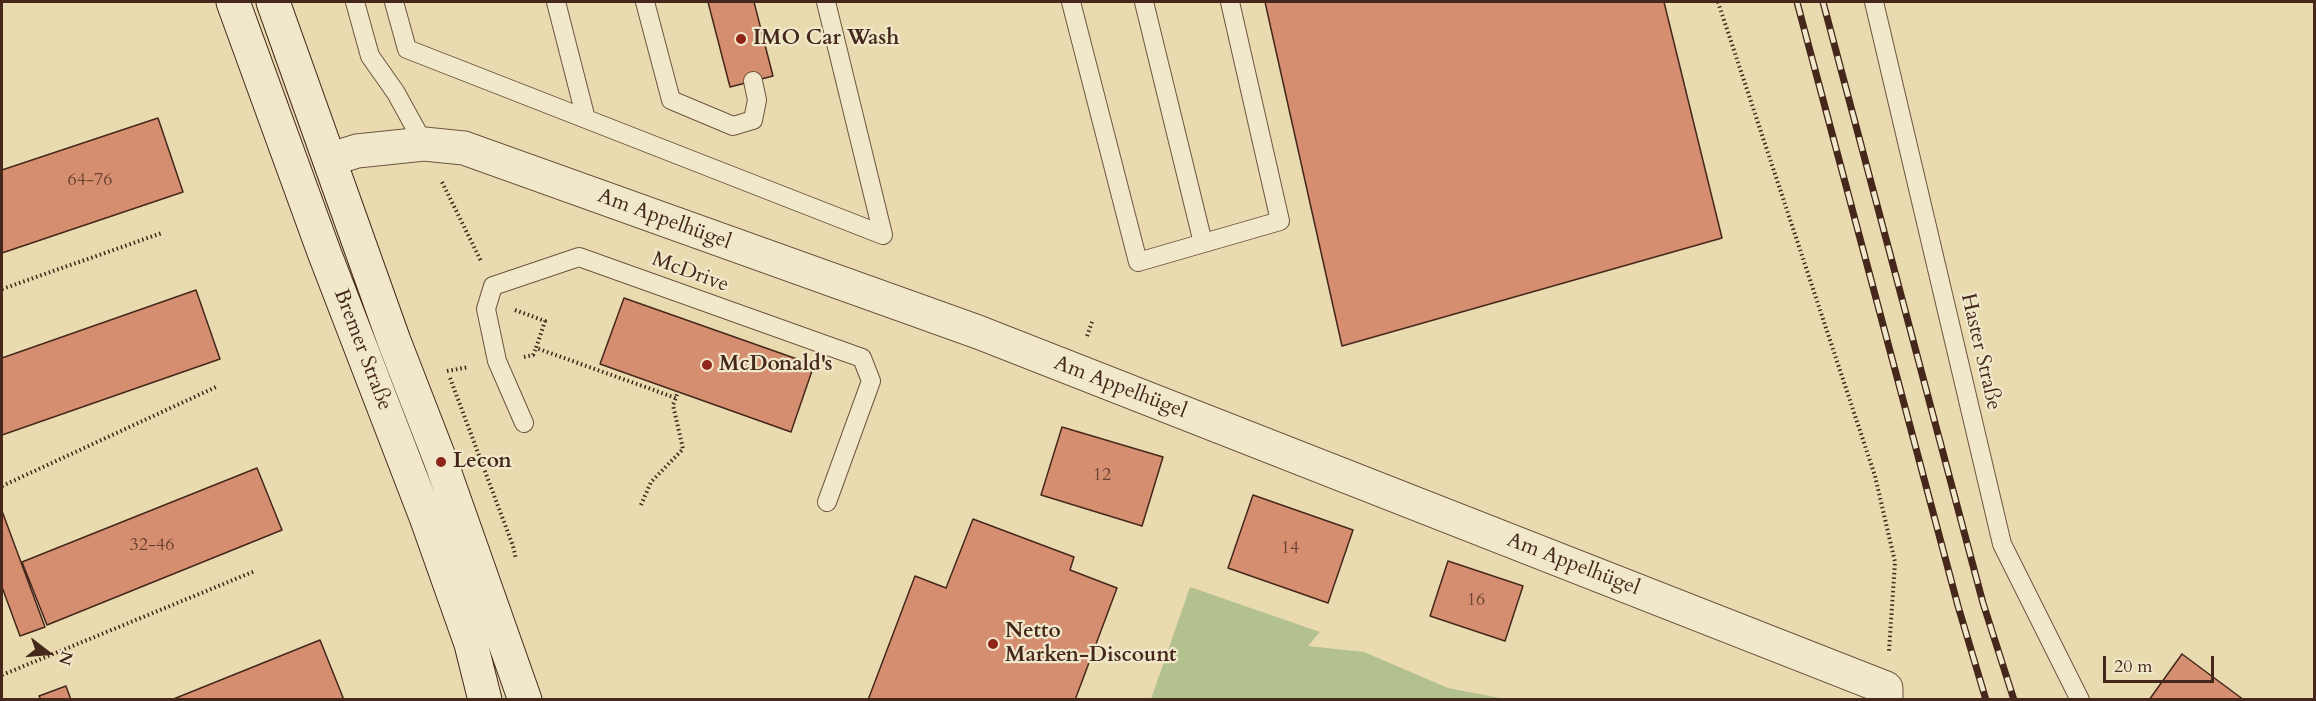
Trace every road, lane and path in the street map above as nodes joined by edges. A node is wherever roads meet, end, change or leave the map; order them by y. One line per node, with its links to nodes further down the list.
1 (233, 2): 31 (street, Bremer Straße)
2 (273, 2): 16 (street, Bremer Straße)
3 (355, 2): 15 (lane)
4 (394, 2): 14 (lane)
5 (556, 2): 14 (lane)
6 (645, 2): 13 (lane)
7 (826, 2): 14 (lane)
8 (1071, 2): 18 (lane)
9 (1144, 2): 18 (lane)
10 (1230, 2): 18 (lane)
11 (1718, 2): 30 (path)
12 (1874, 2): 33 (lane, Haster Straße)
13 (753, 81)
14 (586, 119)
15 (424, 144): 16 (street, Am Appelhügel); 19 (path); 30 (street, Am Appelhügel)
16 (331, 159): 32 (street, Bremer Straße)
17 (162, 233): 20 (path)
18 (1203, 243)
19 (494, 286): 23 (path); 24 (lane); 26 (lane, McDrive)
20 (2, 289)
21 (216, 387): 25 (path)
22 (678, 392): 23 (path)
23 (676, 398): 27 (path)
24 (524, 423)
25 (2, 486)
26 (827, 502)
27 (641, 506)
28 (255, 571): 29 (path)
29 (2, 675)
30 (1886, 694)
31 (485, 699)
32 (525, 699)
33 (2080, 699)

